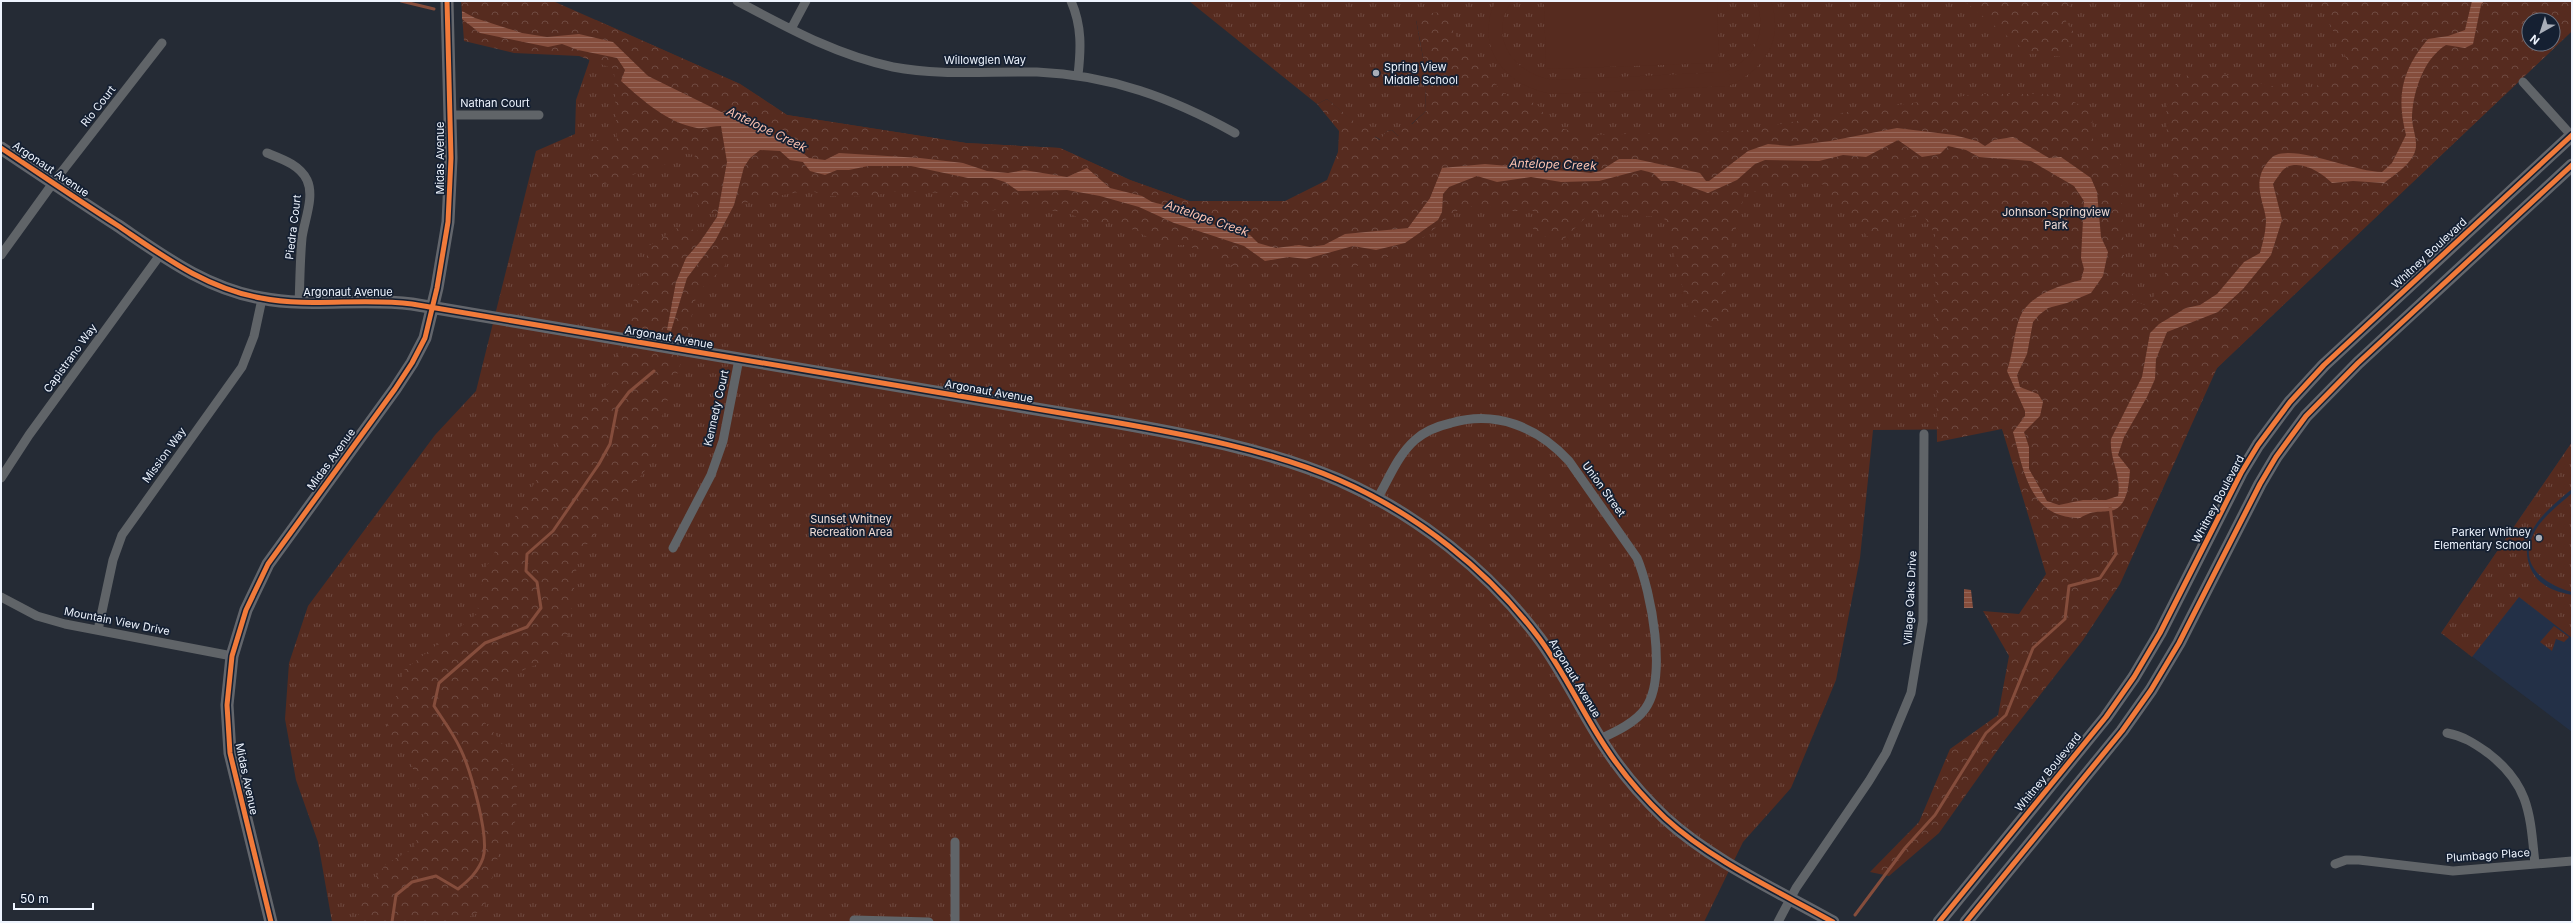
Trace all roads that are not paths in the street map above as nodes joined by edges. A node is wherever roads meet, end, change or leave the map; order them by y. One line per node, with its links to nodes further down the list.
1 (447, 1): 9 (street, Midas Avenue)
2 (737, 1): 5 (street, Willowglen Way)
3 (806, 1): 5 (street)
4 (1071, 1): 7 (street)
5 (791, 29): 7 (street, Willowglen Way)
6 (162, 43): 16 (street, Rio Court)
7 (1078, 75): 11 (street, Willowglen Way)
8 (2523, 82): 12 (street)
9 (450, 115): 10 (street, Nathan Court); 21 (street, Midas Avenue)
10 (539, 115)
11 (1234, 133)
12 (2572, 135): 43 (street, Whitney Boulevard)
13 (1, 148): 16 (street, Argonaut Avenue)
14 (267, 153): 20 (street, Piedra Court)
15 (2572, 165): 44 (street)
16 (53, 183): 17 (street, Rio Court); 18 (street, Argonaut Avenue)
17 (1, 255)
18 (160, 255): 19 (street, Argonaut Avenue); 24 (street, Capistrano Way)
19 (262, 299): 20 (street, Argonaut Avenue); 28 (street, Mission Way)
20 (299, 303): 21 (street, Argonaut Avenue)
21 (432, 308): 22 (street, Argonaut Avenue); 29 (street, Midas Avenue)
22 (739, 359): 25 (street, Argonaut Avenue); 26 (street, Kennedy Court)
23 (1924, 434): 36 (street, Village Oaks Drive)
24 (1, 478)
25 (1378, 499): 31 (street, Argonaut Avenue); 31 (street, Union Street)
26 (674, 548)
27 (1, 597): 28 (street, Mountain View Drive)
28 (98, 630): 29 (street, Mountain View Drive)
29 (232, 656): 38 (street, Midas Avenue)
30 (2447, 733): 35 (street)
31 (1600, 739): 36 (street, Argonaut Avenue)
32 (955, 842): 40 (street)
33 (2572, 861): 35 (street, Plumbago Place)
34 (2335, 864): 35 (street, Plumbago Place)
35 (2535, 864)
36 (1791, 898): 41 (street, Village Oaks Drive); 42 (street, Argonaut Avenue)
37 (854, 920): 39 (street)
38 (272, 922)
39 (930, 922)
40 (955, 922)
41 (1778, 922)
42 (1833, 922)
43 (1939, 922)
44 (1966, 922)

